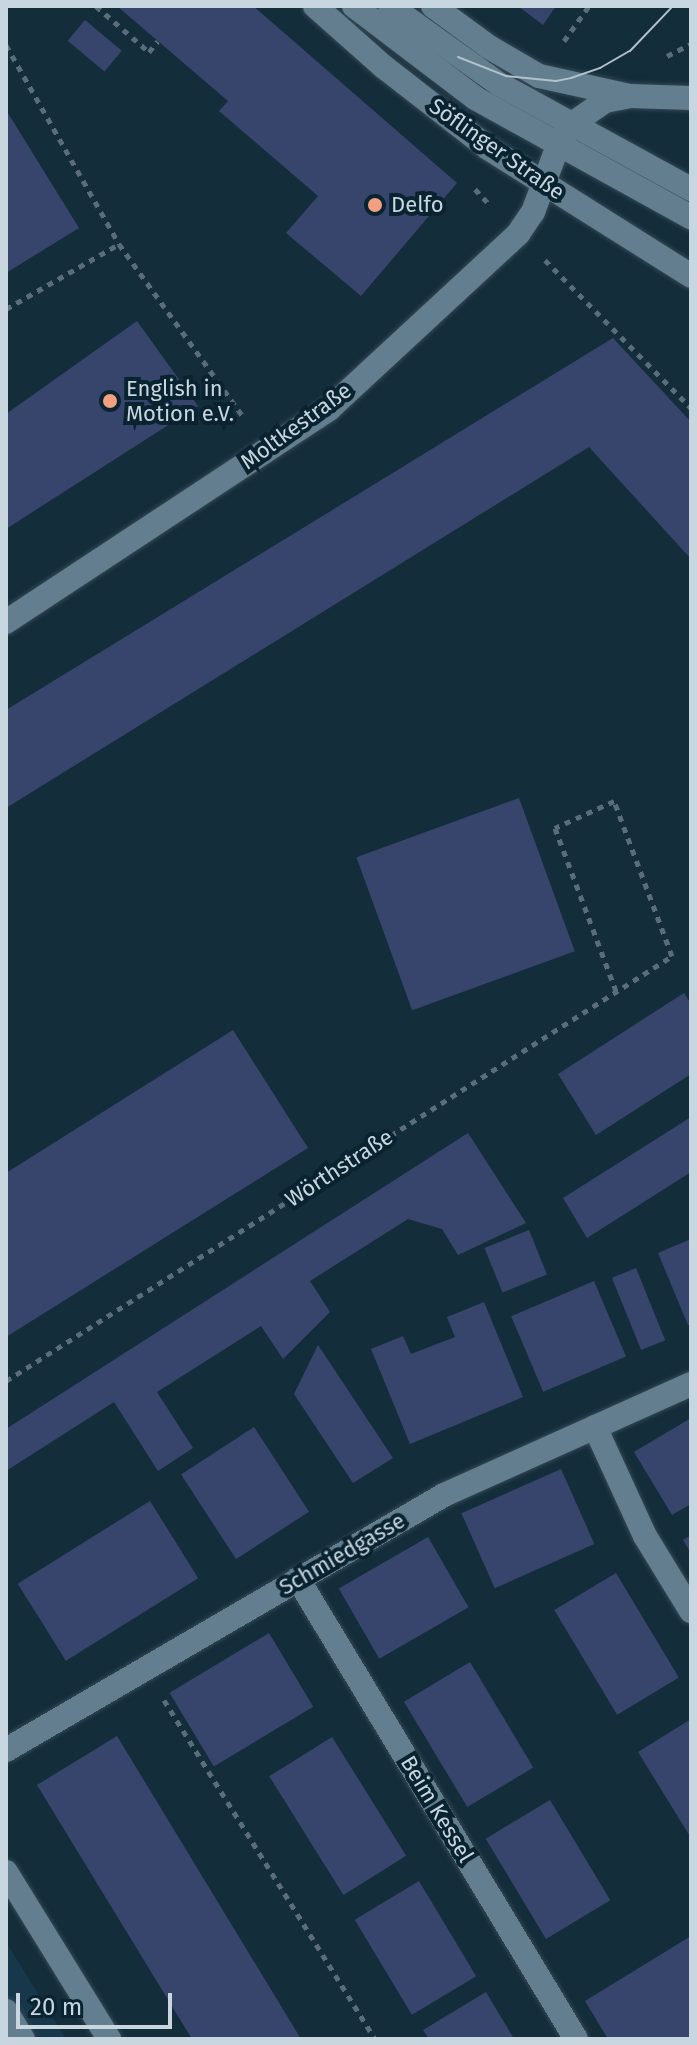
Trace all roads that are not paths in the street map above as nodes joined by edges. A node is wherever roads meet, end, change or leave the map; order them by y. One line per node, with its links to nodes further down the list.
1 (315, 6): 11 (street, Söflinger Straße)
2 (354, 6): 10 (street)
3 (390, 6): 5 (street)
4 (433, 6): 6 (street)
5 (458, 57): 6 (street); 9 (street)
6 (522, 67): 7 (street)
7 (630, 96): 8 (street); 9 (street)
8 (691, 98)
9 (572, 124): 10 (street, Moltkestraße); 12 (street)
10 (558, 146): 11 (street, Moltkestraße); 13 (street)
11 (543, 184): 14 (street, Söflinger Straße); 15 (street, Moltkestraße)
12 (691, 189)
13 (691, 217)
14 (691, 276)
15 (6, 622)
16 (691, 1384): 17 (street, Schmiedgasse)
17 (595, 1427): 18 (street, Schmiedgasse); 19 (street)
18 (298, 1579): 20 (street, Schmiedgasse); 25 (street, Beim Kessel)
19 (691, 1611)
20 (6, 1750)
21 (6, 1872): 24 (street)
22 (6, 2011): 23 (street)
23 (23, 2039)
24 (109, 2039)
25 (576, 2039)

